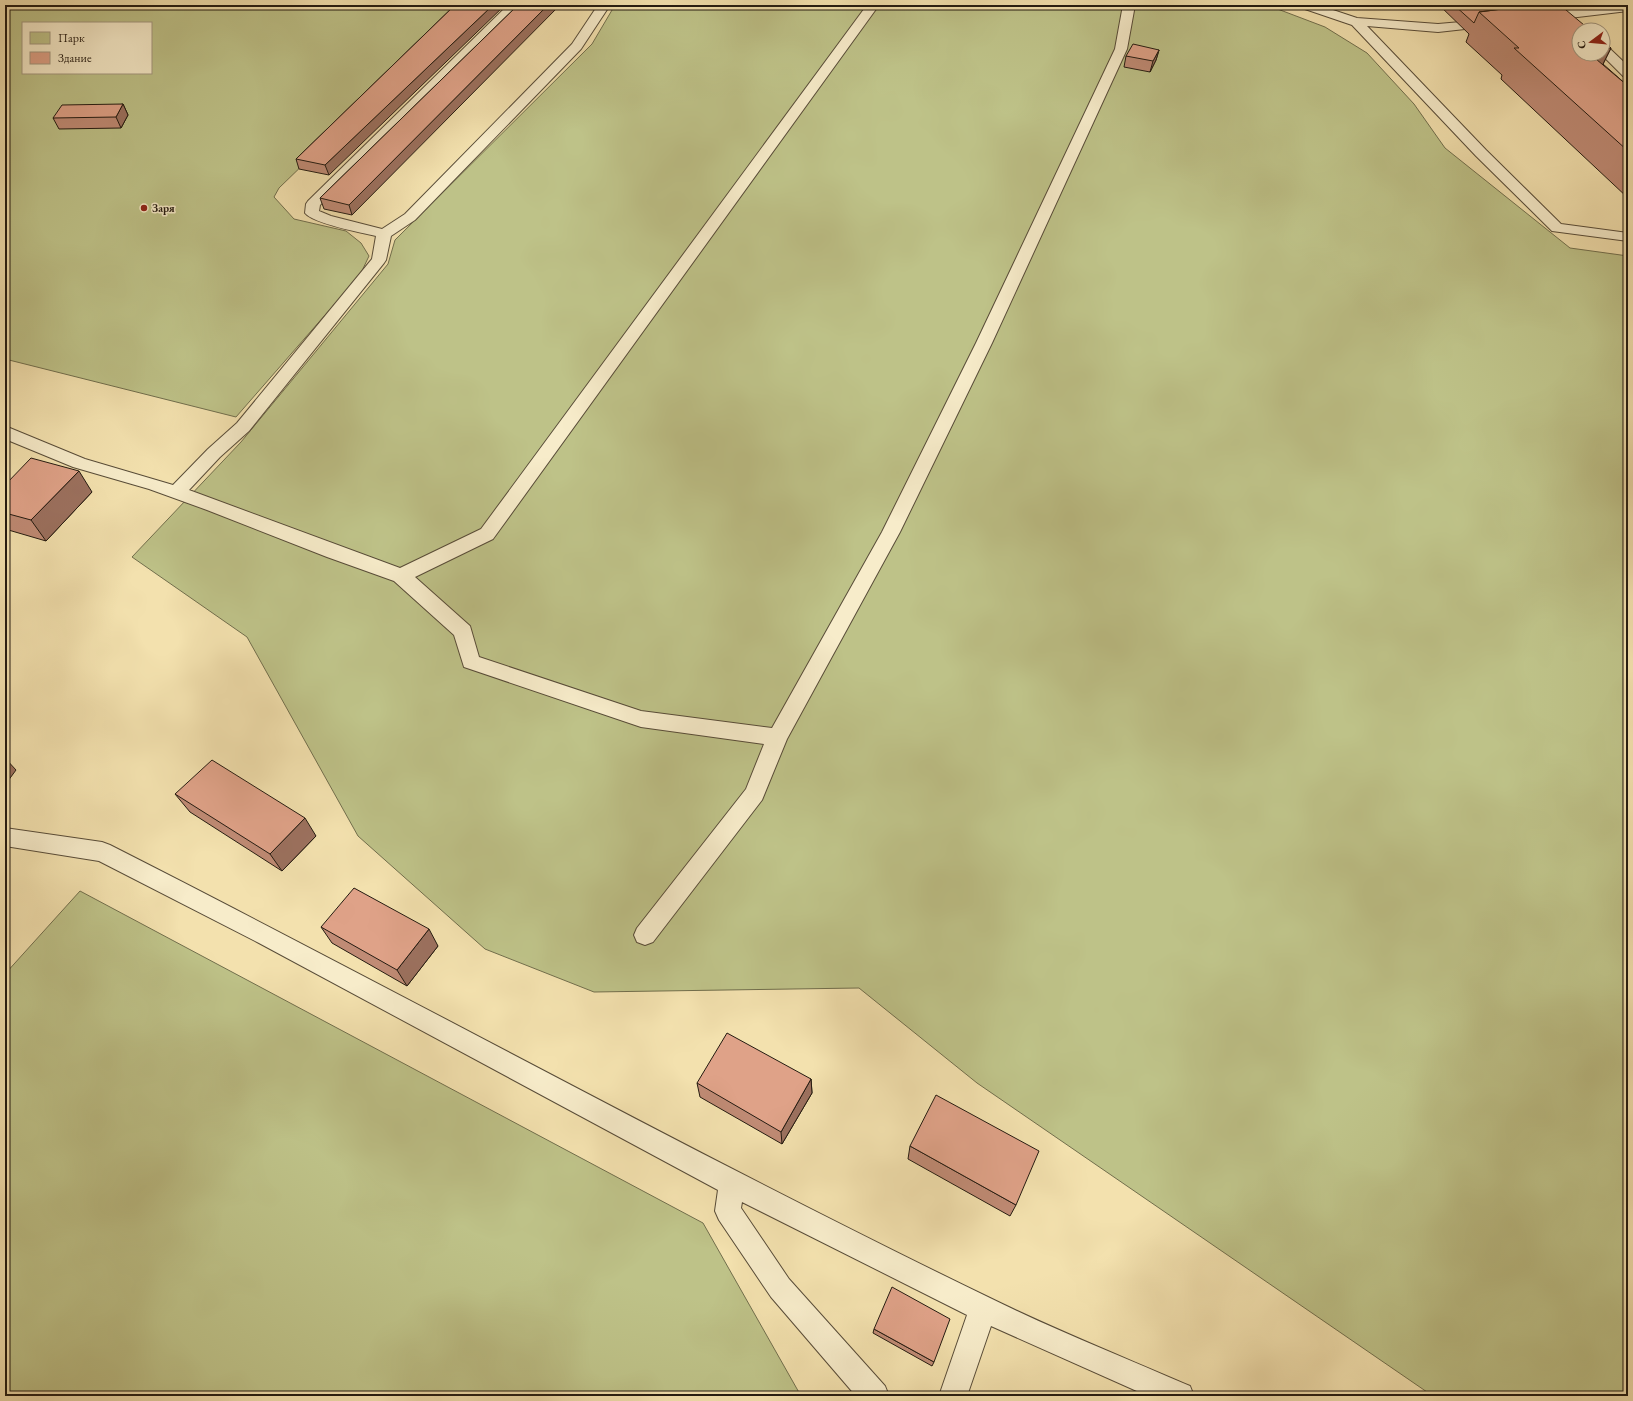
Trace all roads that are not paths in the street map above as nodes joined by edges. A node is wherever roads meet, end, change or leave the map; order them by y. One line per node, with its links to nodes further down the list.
1 (515, 5): 15 (lane)
2 (604, 5): 15 (lane)
3 (873, 5): 19 (lane)
4 (1129, 5): 20 (lane)
5 (1306, 5): 10 (lane)
6 (1557, 5): 8 (lane)
7 (1628, 7): 8 (lane)
8 (1567, 15): 9 (lane); 11 (lane)
9 (1530, 19)
10 (1356, 22): 12 (lane); 16 (lane)
11 (1575, 22)
12 (1461, 26)
13 (1611, 57): 14 (lane)
14 (1628, 73)
15 (384, 234): 18 (lane)
16 (1628, 237)
17 (5, 432): 18 (lane)
18 (176, 493): 19 (lane)
19 (401, 576): 20 (lane)
20 (777, 737): 22 (lane)
21 (5, 836): 23 (lane)
22 (645, 934)
23 (732, 1183): 24 (lane); 25 (lane)
24 (983, 1309): 26 (lane); 27 (lane)
25 (875, 1396)
26 (953, 1396)
27 (1180, 1396)

